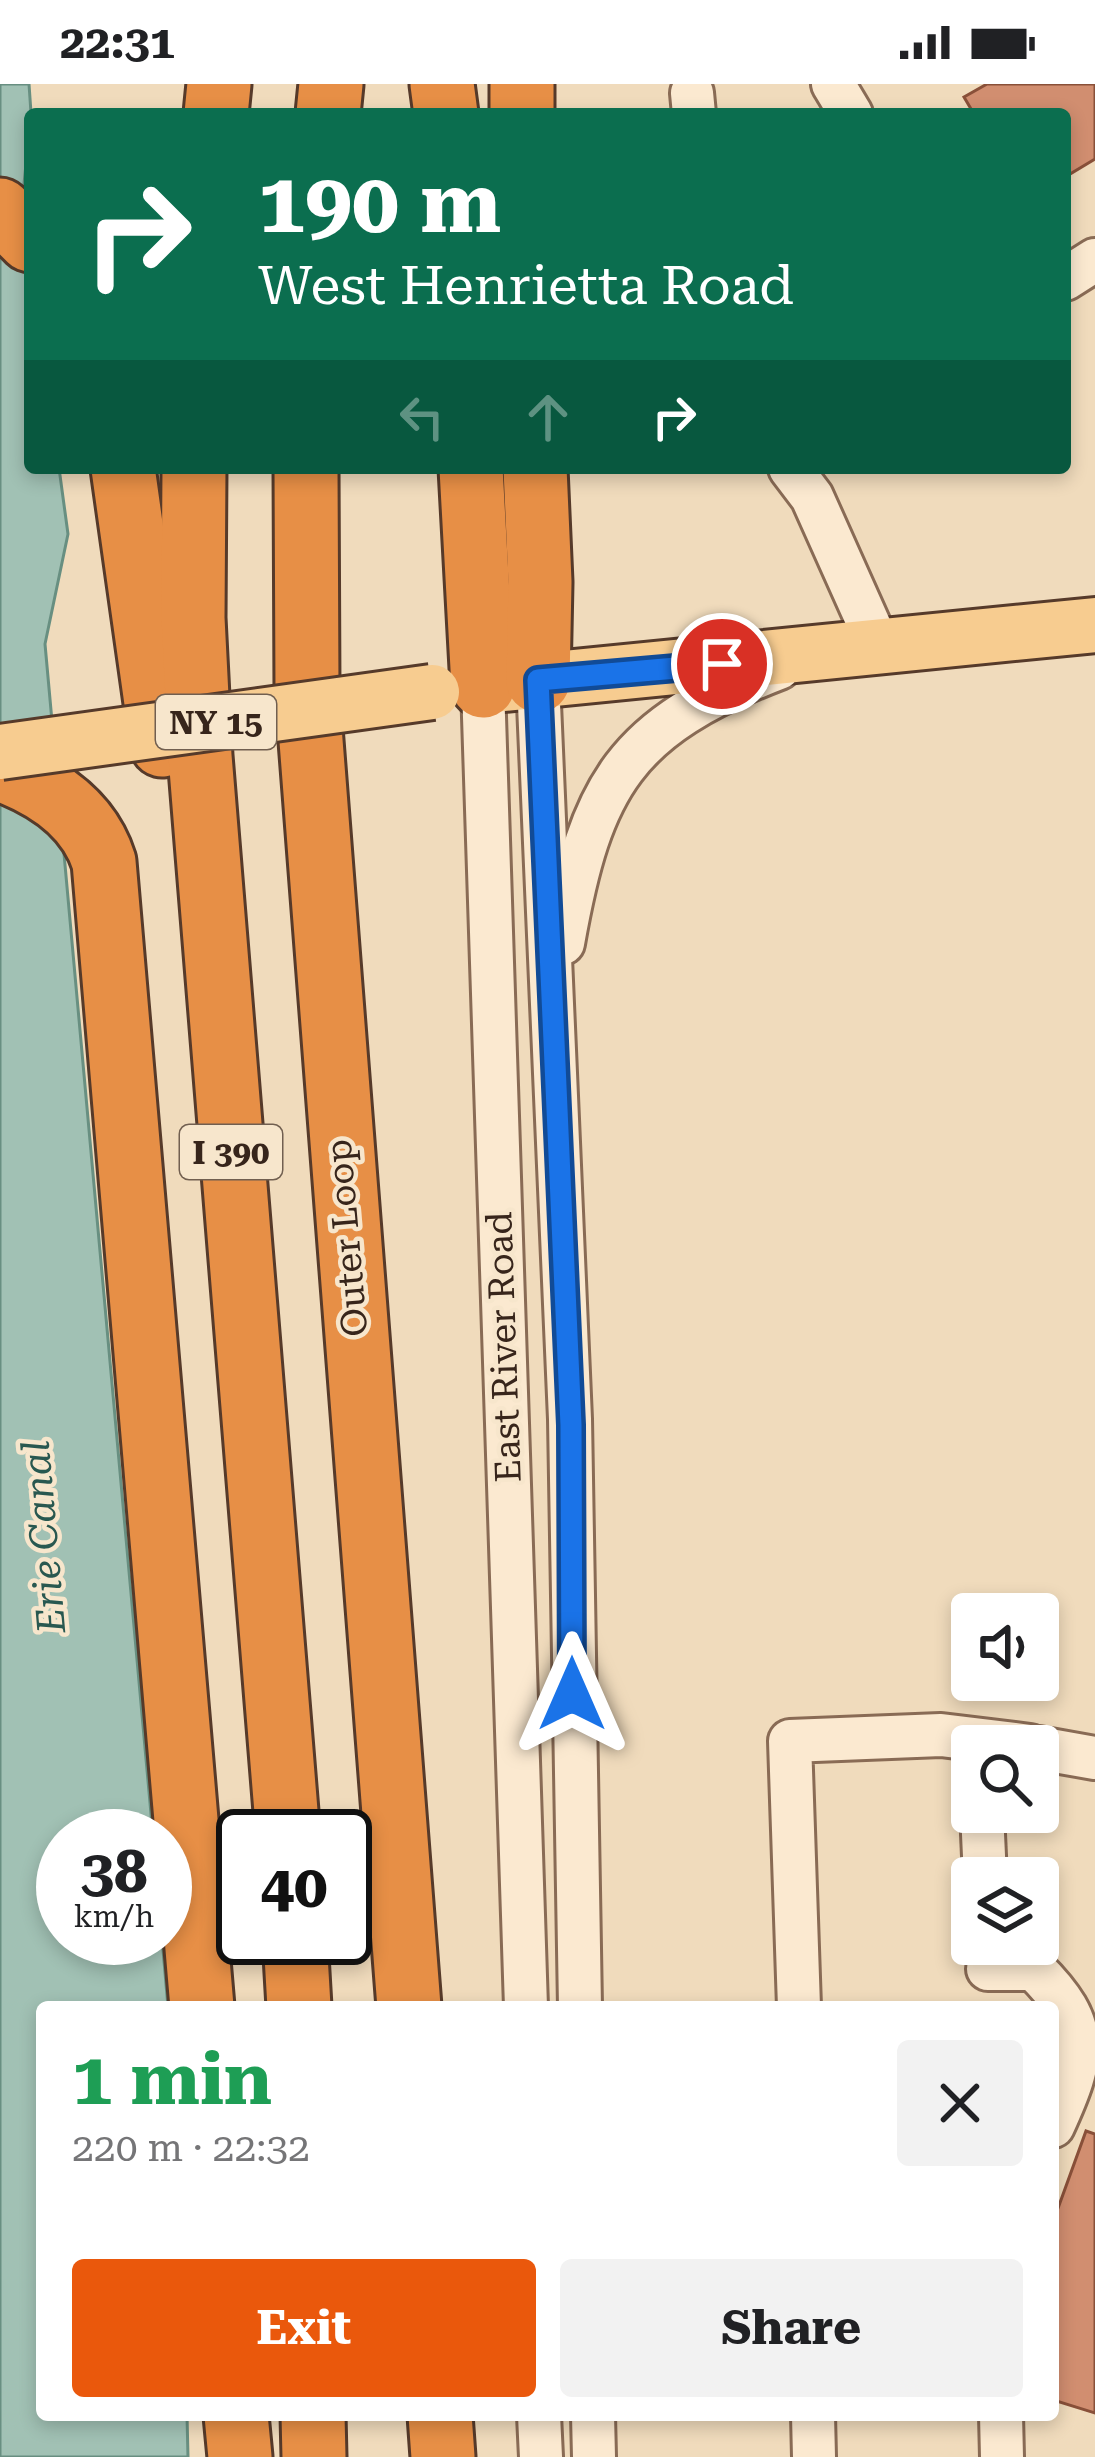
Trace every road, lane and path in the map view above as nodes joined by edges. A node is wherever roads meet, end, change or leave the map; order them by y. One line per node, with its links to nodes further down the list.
1 (0, 210): 2 (highway)
2 (24, 234)
3 (124, 474): 16 (highway)
4 (194, 474): 16 (highway, I 390)
5 (306, 474): 25 (highway, Outer Loop)
6 (471, 474): 12 (highway)
7 (535, 474): 12 (highway)
8 (795, 474): 10 (street)
9 (1095, 625): 10 (main road, NY 15)
10 (879, 647): 11 (main road, NY 15)
11 (814, 656): 12 (main road, NY 15); 15 (street)
12 (484, 686): 13 (main road, NY 15, bridge); 15 (street, East River Road); 26 (street, East River Road)
13 (0, 752)
14 (0, 769): 23 (highway)
15 (551, 1039): 27 (street, East River Road)
16 (246, 1339): 20 (highway, I 390)
17 (951, 1737): 28 (street)
18 (1059, 1752): 19 (street)
19 (1095, 1758)
20 (286, 1809)
21 (297, 1965): 24 (highway)
22 (988, 1973): 29 (street)
23 (201, 2001)
24 (299, 2001)
25 (409, 2001)
26 (526, 2001)
27 (580, 2001)
28 (799, 2001)
29 (1059, 2113)
30 (237, 2421): 38 (highway)
31 (313, 2421): 39 (highway)
32 (424, 2421): 40 (highway)
33 (440, 2421): 41 (highway)
34 (539, 2421): 42 (street)
35 (593, 2421): 43 (street)
36 (812, 2421): 44 (street)
37 (1001, 2421): 45 (street)
38 (240, 2457)
39 (314, 2457)
40 (424, 2457)
41 (443, 2457)
42 (541, 2457)
43 (594, 2457)
44 (814, 2457)
45 (1002, 2457)

